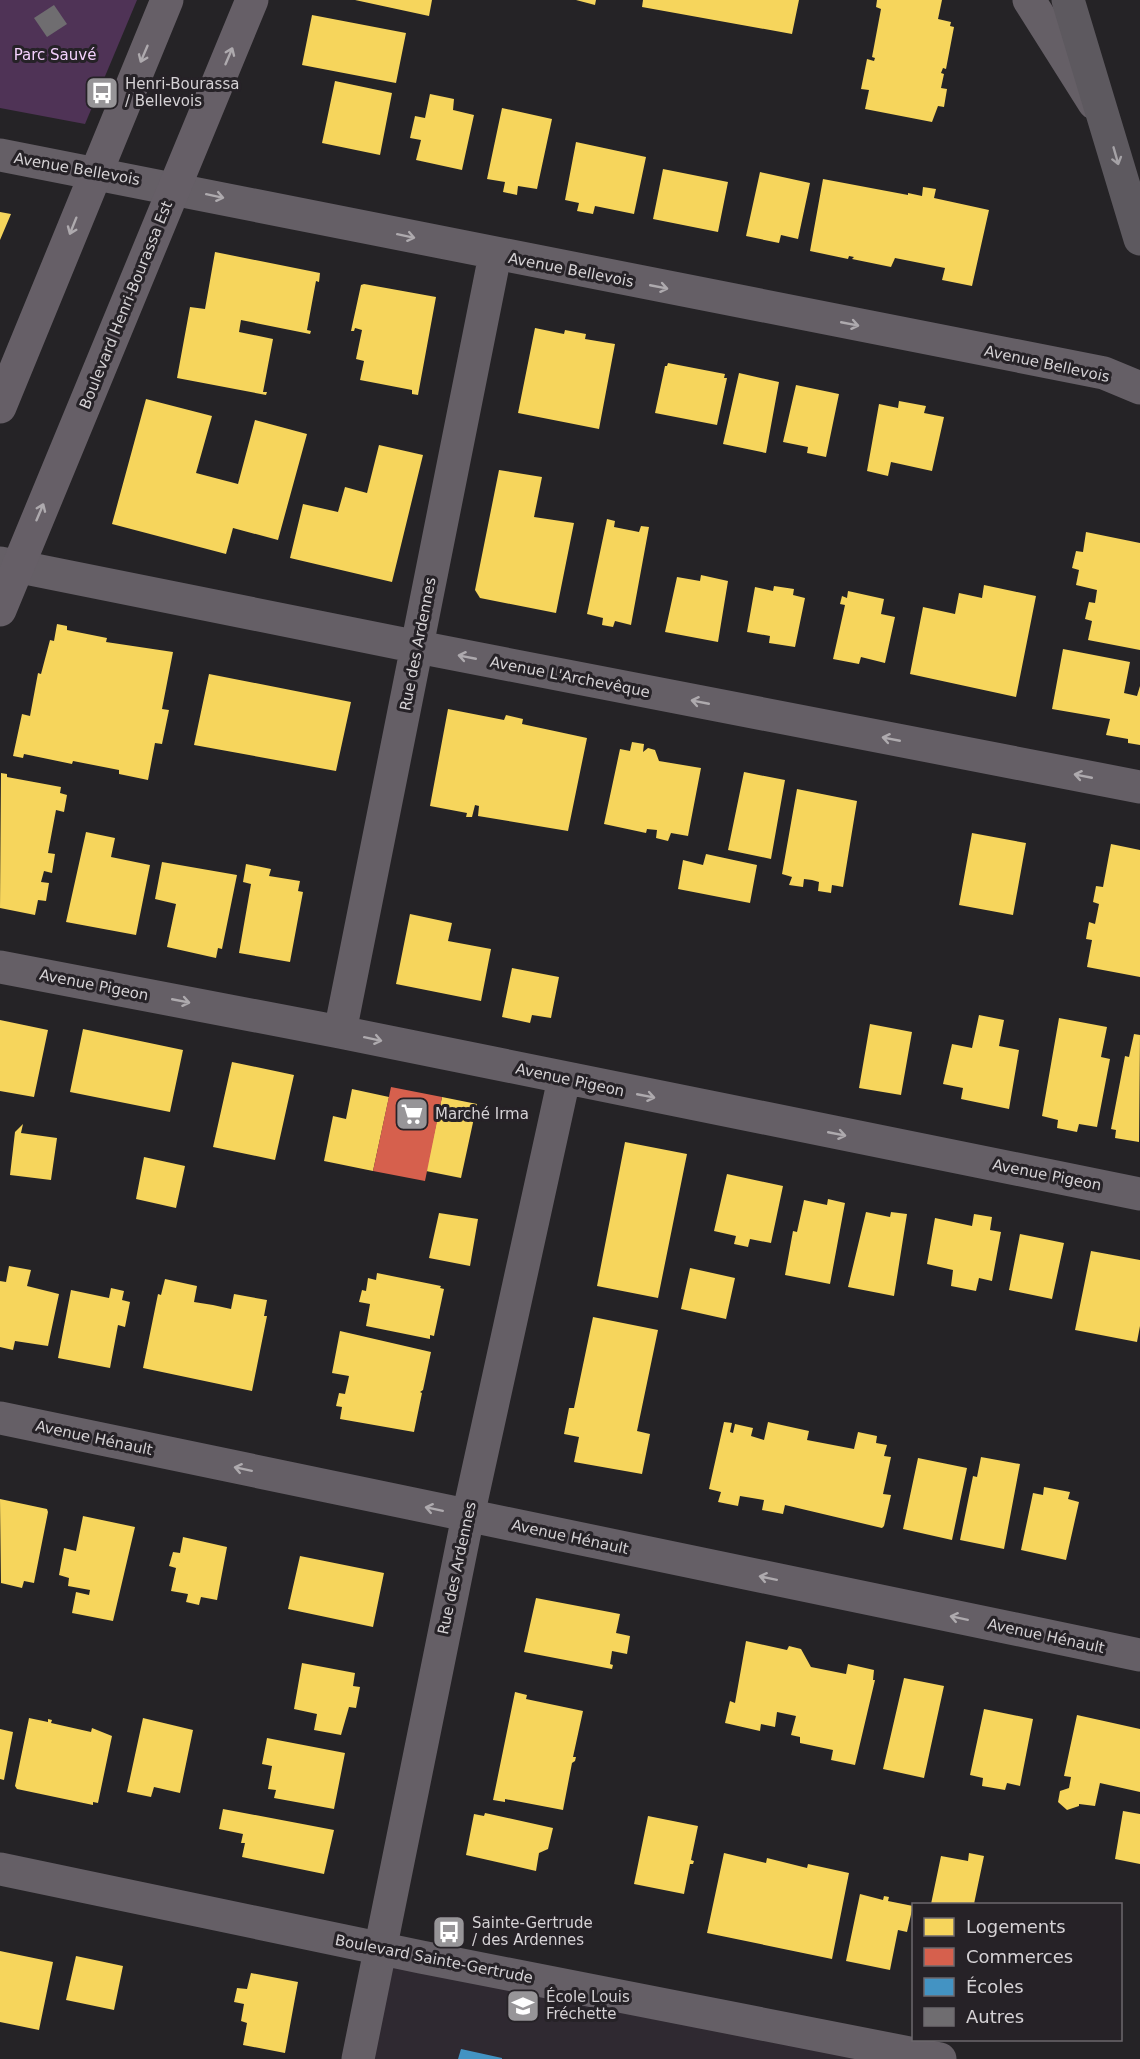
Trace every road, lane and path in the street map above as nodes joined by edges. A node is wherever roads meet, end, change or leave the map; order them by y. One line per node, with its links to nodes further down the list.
1 (166, 0): 7 (main road, one-way to 7)
2 (252, 0): 8 (main road, Boulevard Henri-Bourassa Est, one-way to 2)
3 (1029, 0): 5 (street)
4 (1068, 0): 5 (main road)
5 (1108, 125): 9 (main road, one-way to 9)
6 (0, 155): 7 (street, Avenue Bellevois)
7 (96, 172): 8 (street, Avenue Bellevois); 12 (main road, one-way to 12)
8 (174, 187): 10 (street, Avenue Bellevois, one-way to 10); 13 (main road, Boulevard Henri-Bourassa Est, one-way to 8)
9 (1140, 239)
10 (495, 255): 11 (street, Avenue Bellevois, one-way to 11); 15 (street, Rue des Ardennes)
11 (1140, 387)
12 (0, 407)
13 (9, 564): 14 (main road, Boulevard Henri-Bourassa Est); 15 (street, Avenue L'Archevêque)
14 (0, 610)
15 (418, 647): 16 (street, Avenue L'Archevêque, one-way to 15); 18 (street, Rue des Ardennes)
16 (1140, 787)
17 (0, 967): 18 (street, Avenue Pigeon, one-way to 18)
18 (340, 1032): 19 (street, Avenue Pigeon, one-way to 19)
19 (564, 1079): 20 (street, Avenue Pigeon, one-way to 20); 22 (street, Rue des Ardennes)
20 (1140, 1194)
21 (0, 1418): 22 (street, Avenue Hénault, one-way to 21)
22 (468, 1516): 23 (street, Avenue Hénault, one-way to 22); 25 (street, Rue des Ardennes)
23 (1140, 1655)
24 (0, 1869): 25 (street, Boulevard Sainte-Gertrude)
25 (380, 1948): 26 (street, Rue des Ardennes); 27 (street, Boulevard Sainte-Gertrude)
26 (358, 2059)
27 (940, 2059)

